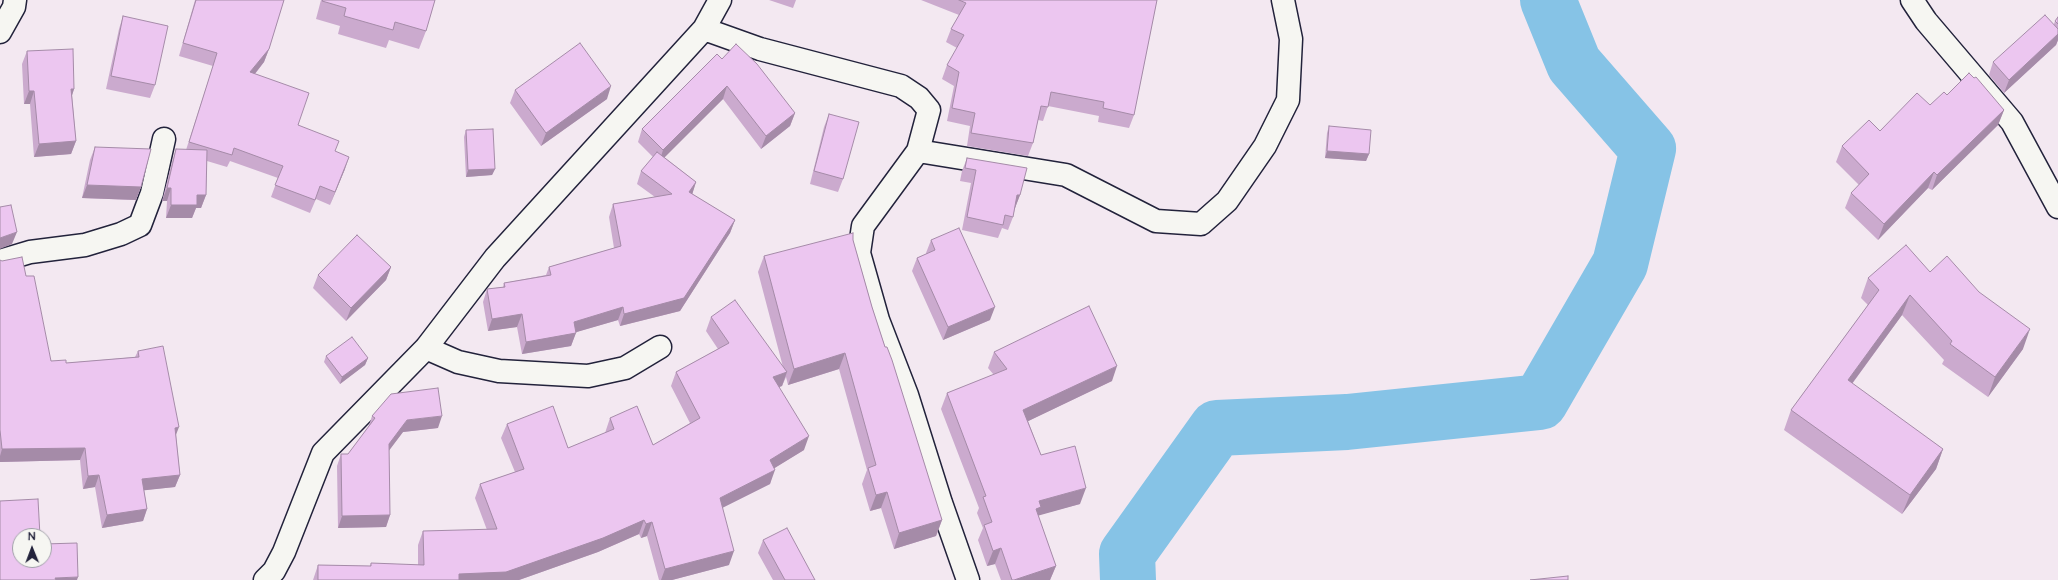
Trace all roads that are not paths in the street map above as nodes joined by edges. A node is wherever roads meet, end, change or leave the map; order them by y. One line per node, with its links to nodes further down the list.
1 (15, 0): 6 (street)
2 (720, 0): 5 (street)
3 (1284, 0): 8 (street)
4 (1912, 0): 9 (street)
5 (704, 29): 8 (street); 12 (street)
6 (0, 32)
7 (164, 138): 10 (street)
8 (918, 151): 14 (street)
9 (2058, 207)
10 (0, 261)
11 (660, 347): 12 (street)
12 (426, 348): 13 (street)
13 (265, 580)
14 (968, 580)

